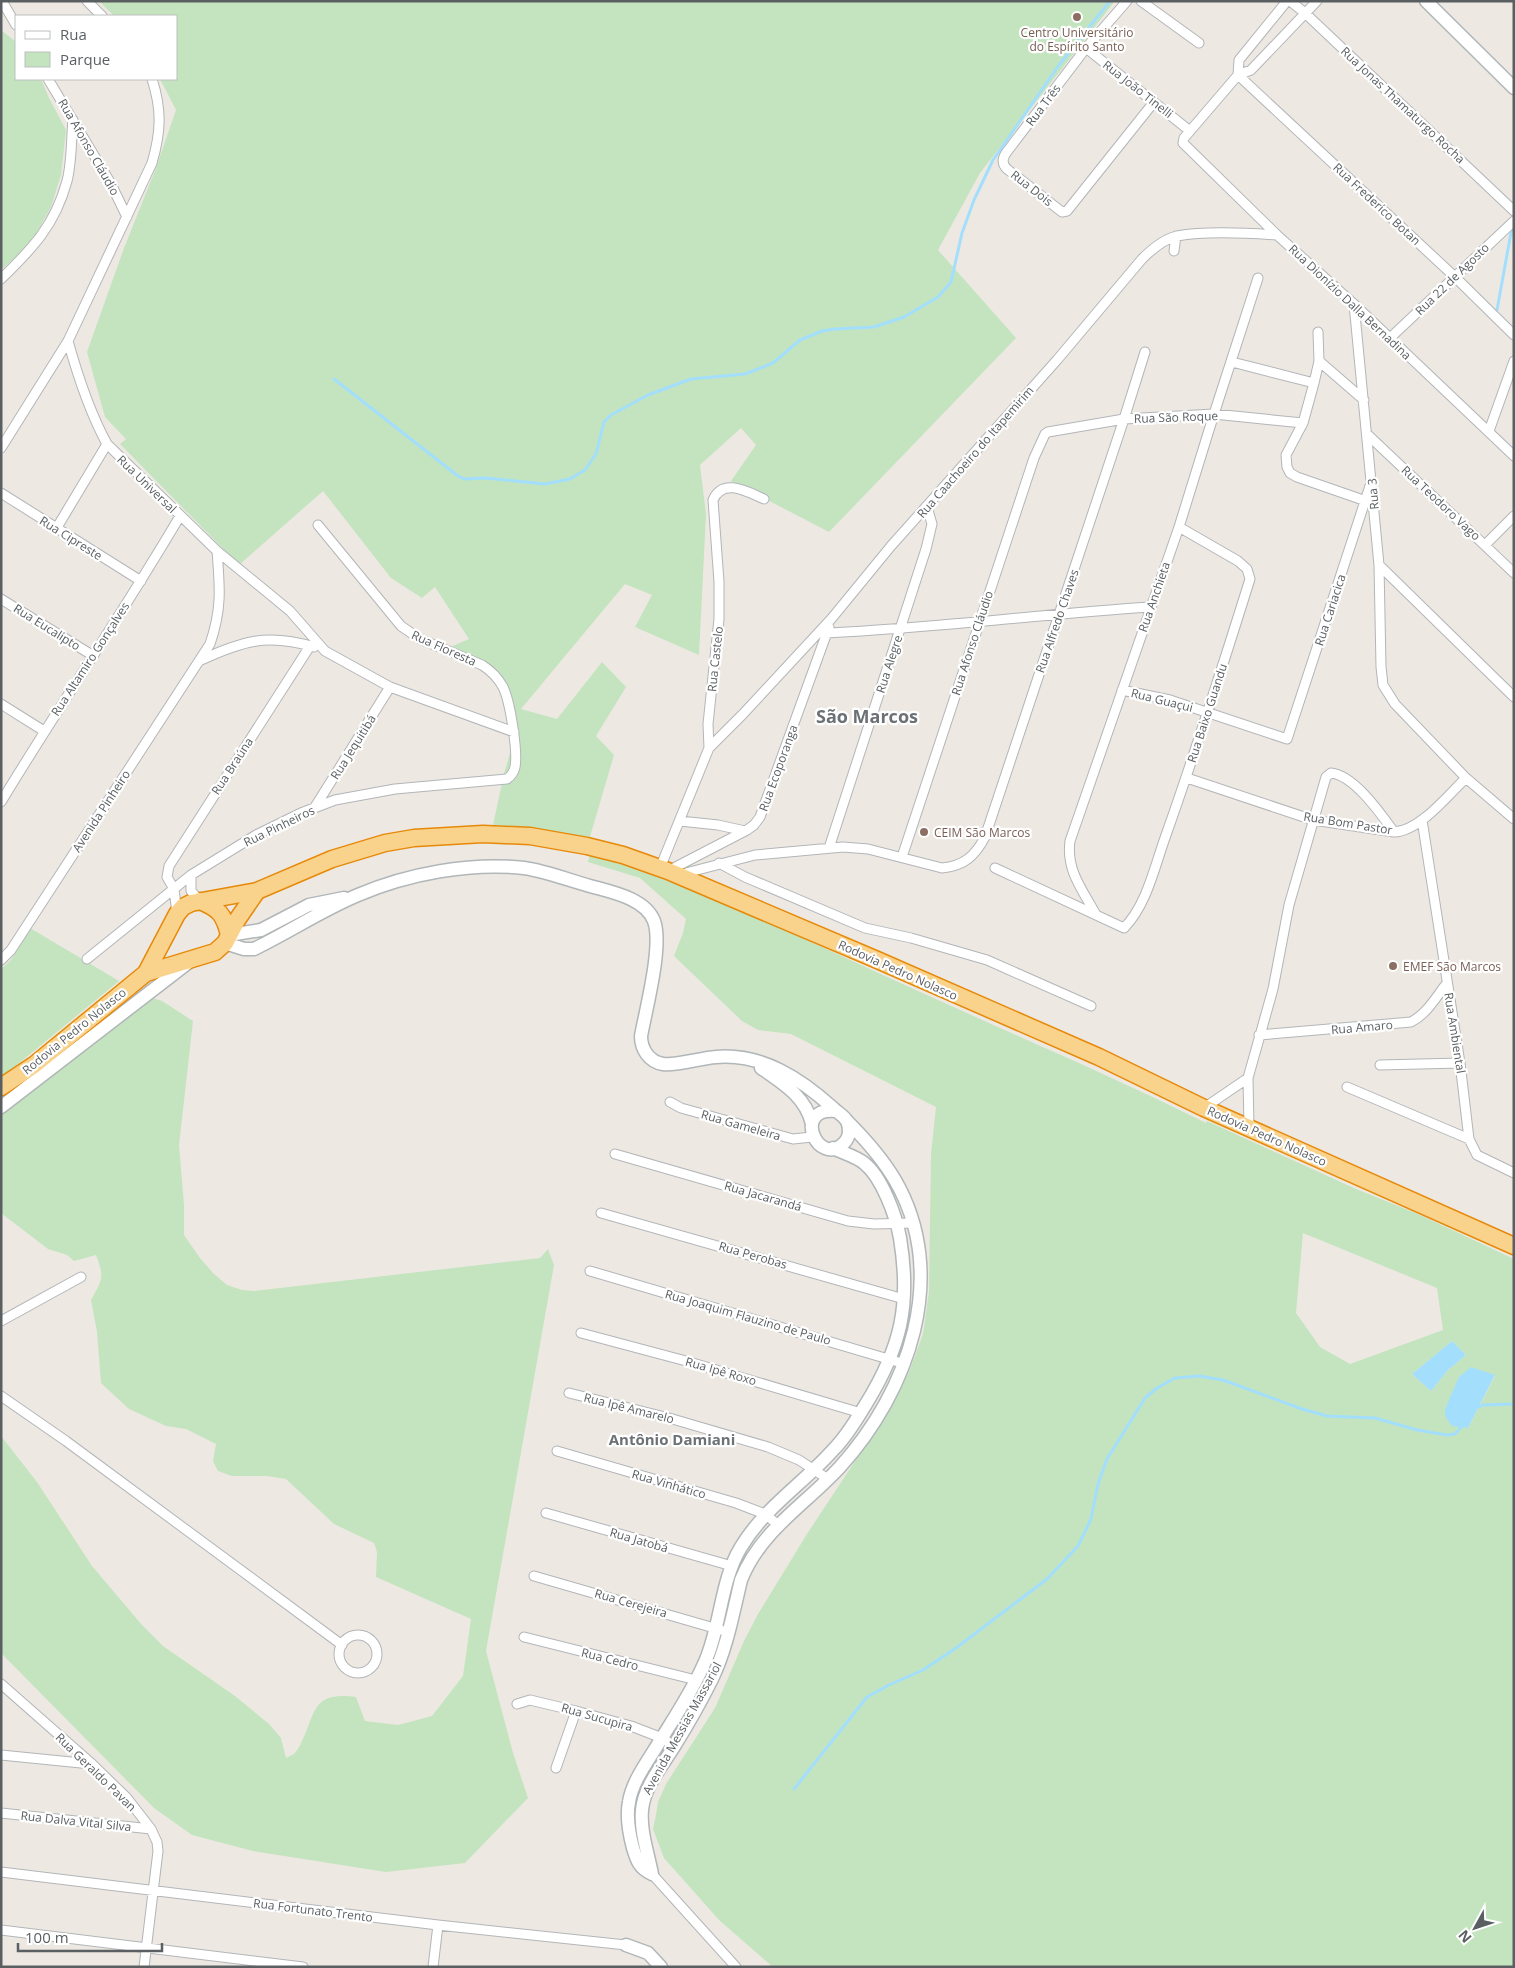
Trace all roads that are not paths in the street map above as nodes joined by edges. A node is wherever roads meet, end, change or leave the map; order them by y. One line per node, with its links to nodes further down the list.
1 (2, 1): 10 (street)
2 (87, 1): 9 (street)
3 (1127, 1): 12 (street, Rua Três)
4 (1141, 1): 11 (street)
5 (1289, 1): 8 (street, Rua Jonas Thamaturgo Rocha); 13 (street)
6 (1317, 1): 8 (street)
7 (1426, 1): 16 (street)
8 (1305, 13): 13 (street); 21 (street, Rua Jonas Thamaturgo Rocha)
9 (101, 15)
10 (15, 24)
11 (1199, 43)
12 (1086, 48): 17 (street, Rua João Tinelli); 20 (street, Rua Três)
13 (1238, 75): 19 (street); 27 (street, Rua Frederico Botan)
14 (49, 80): 18 (street, Rua Afonso Cláudio)
15 (152, 80): 22 (street)
16 (1514, 88)
17 (1154, 102): 19 (street, Rua João Tinelli); 20 (street, Rua Dois)
18 (73, 120): 22 (street, Rua Afonso Cláudio); 29 (street)
19 (1190, 131): 24 (street, Rua Dionízio Dalla Bernadina)
20 (1003, 163)
21 (1514, 211)
22 (127, 217): 34 (street)
23 (1514, 221): 27 (street, Rua 22 de Agosto)
24 (1277, 235): 25 (street, Rua Caachoeiro do Itapemirim); 30 (street, Rua Dionízio Dalla Bernadina)
25 (1176, 236): 26 (street); 54 (street, Rua Caachoeiro do Itapemirim)
26 (1174, 251)
27 (1455, 276): 32 (street, Rua Frederico Botan); 33 (street, Rua 22 de Agosto)
28 (1258, 278): 38 (street, Rua Anchieta)
29 (1, 279)
30 (1354, 304): 33 (street, Rua Dionízio Dalla Bernadina); 40 (street, Rua 3)
31 (1318, 332): 36 (street)
32 (1514, 335)
33 (1390, 338): 44 (street, Rua Dionízio Dalla Bernadina)
34 (68, 341): 47 (street, Rua Universal); 48 (street)
35 (1145, 352): 42 (street, Rua Alfredo Chaves)
36 (1319, 361): 39 (street); 40 (street)
37 (1514, 361): 44 (street)
38 (1232, 362): 39 (street); 41 (street, Rua Anchieta)
39 (1314, 382): 43 (street)
40 (1364, 400): 46 (street, Rua 3)
41 (1214, 414): 42 (street, Rua São Roque); 43 (street, Rua São Roque); 58 (street, Rua Anchieta)
42 (1124, 419): 45 (street, Rua São Roque); 67 (street, Rua Alfredo Chaves)
43 (1303, 423): 53 (street)
44 (1489, 430): 49 (street, Rua Dionízio Dalla Bernadina)
45 (1048, 432): 69 (street, Rua Afonso Cláudio)
46 (1367, 434): 50 (street, Rua 3); 60 (street, Rua Teodoro Vago)
47 (107, 444): 55 (street, Rua Universal); 59 (street)
48 (1, 448)
49 (1514, 456)
50 (1372, 481): 53 (street, Rua Cariacica); 62 (street, Rua 3)
51 (1, 493): 59 (street, Rua Cipreste)
52 (764, 499): 84 (street, Rua Castelo)
53 (1366, 501): 83 (street, Rua Cariacica)
54 (927, 507): 68 (street, Rua Caachoeiro do Itapemirim); 70 (street, Rua Alegre)
55 (180, 516): 61 (street, Rua Universal); 64 (street, Rua Altamiro Gonçalves)
56 (1514, 516): 60 (street)
57 (318, 525): 82 (street, Rua Floresta)
58 (1179, 527): 66 (street, Rua Anchieta); 80 (street, Rua Baixo Guandu)
59 (56, 529): 64 (street, Rua Cipreste)
60 (1485, 545): 63 (street, Rua Teodoro Vago)
61 (217, 551): 73 (street, Rua Universal); 75 (street, Avenida Pinheiro)
62 (1379, 565): 78 (street); 86 (street, Rua 3)
63 (1514, 573)
64 (141, 582): 74 (street, Rua Altamiro Gonçalves)
65 (1, 599): 74 (street, Rua Eucalipto)
66 (1150, 607): 67 (street); 77 (street, Rua Anchieta)
67 (1059, 613): 69 (street); 97 (street, Rua Alfredo Chaves)
68 (832, 618): 71 (street, Rua Ecoporanga); 84 (street, Rua Caachoeiro do Itapemirim)
69 (979, 622): 70 (street); 97 (street, Rua Afonso Cláudio)
70 (900, 629): 71 (street); 96 (street, Rua Alegre)
71 (827, 633): 94 (street, Rua Ecoporanga)
72 (310, 646): 73 (street); 75 (street); 102 (street, Rua Braúna)
73 (324, 651): 76 (street, Rua Universal)
74 (92, 655): 81 (street, Rua Altamiro Gonçalves)
75 (199, 661): 111 (street, Avenida Pinheiro)
76 (390, 687): 82 (street, Rua Universal); 89 (street, Rua Jequitibá)
77 (1122, 690): 80 (street, Rua Guaçui); 105 (street, Rua Anchieta)
78 (1514, 697)
79 (1, 704): 81 (street)
80 (1208, 713): 83 (street, Rua Guaçui); 85 (street, Rua Baixo Guandu)
81 (44, 731): 88 (street, Rua Altamiro Gonçalves)
82 (514, 732): 87 (street, Rua Floresta)
83 (1287, 739)
84 (709, 748): 93 (street, Rua Castelo)
85 (1186, 778): 91 (street, Rua Bom Pastor); 105 (street, Rua Baixo Guandu)
86 (1466, 778): 90 (street); 92 (street, Rua Bom Pastor)
87 (507, 779): 89 (street, Rua Pinheiros)
88 (1, 802)
89 (315, 807): 101 (street, Rua Pinheiros)
90 (1514, 819)
91 (1312, 820): 95 (street, Rua Bom Pastor); 95 (street); 115 (street)
92 (1422, 820): 95 (street, Rua Bom Pastor); 113 (street, Rua Ambiental)
93 (680, 821): 94 (street); 100 (street, Rua Castelo)
94 (745, 831): 100 (street, Rua Ecoporanga)
95 (1394, 832)
96 (829, 848): 97 (street); 98 (street)
97 (902, 857)
98 (719, 863): 100 (street); 114 (street)
99 (995, 868): 105 (street)
100 (669, 871): 103 (highway, Rodovia Pedro Nolasco); 124 (highway, Rodovia Pedro Nolasco)
101 (191, 875): 102 (street, Rua Pinheiros); 104 (street)
102 (174, 889): 106 (street, Rua Braúna); 109 (street, Rua Pinheiros)
103 (257, 891): 104 (highway, Rodovia Pedro Nolasco); 108 (highway, Rodovia Pedro Nolasco)
104 (200, 901): 106 (highway, Rodovia Pedro Nolasco); 108 (highway)
105 (1095, 913)
106 (177, 914): 107 (highway, Rodovia Pedro Nolasco)
107 (169, 931): 110 (highway); 112 (highway, Rodovia Pedro Nolasco)
108 (227, 939): 110 (highway, Rodovia Pedro Nolasco); 116 (street)
109 (87, 959)
110 (193, 959): 112 (highway, Rodovia Pedro Nolasco); 123 (street)
111 (1, 960)
112 (146, 973): 120 (highway, Rodovia Pedro Nolasco)
113 (1447, 983): 115 (street, Rua Amaro); 117 (street, Rua Ambiental)
114 (1091, 1006)
115 (1259, 1035): 119 (street)
116 (749, 1060): 125 (street); 128 (street)
117 (1460, 1063): 118 (street); 129 (street, Rua Ambiental)
118 (1380, 1065)
119 (1248, 1078): 124 (street); 127 (street)
120 (1, 1087)
121 (1346, 1087): 129 (street)
122 (670, 1102): 128 (street, Rua Gameleira)
123 (1, 1107)
124 (1204, 1108): 127 (highway, Rodovia Pedro Nolasco)
125 (836, 1111): 126 (street); 128 (street)
126 (847, 1121): 130 (street); 134 (street, Avenida Messias Massariol)
127 (1250, 1128): 136 (highway, Rodovia Pedro Nolasco)
128 (812, 1130): 130 (street)
129 (1469, 1140): 132 (street, Rua Ambiental)
130 (833, 1148): 135 (street, Avenida Messias Massariol)
131 (615, 1154): 135 (street, Rua Jacarandá)
132 (1514, 1173)
133 (601, 1213): 139 (street, Rua Perobas)
134 (913, 1223): 135 (street, Rua Jacarandá); 143 (street, Avenida Messias Massariol)
135 (898, 1224): 139 (street, Avenida Messias Massariol)
136 (1514, 1246)
137 (590, 1271): 142 (street, Rua Joaquim Flauzino de Paulo)
138 (81, 1277): 140 (street)
139 (904, 1299): 142 (street, Avenida Messias Massariol)
140 (1, 1321)
141 (581, 1333): 146 (street, Rua Ipê Roxo)
142 (890, 1359): 143 (street, Rua Joaquim Flauzino de Paulo); 146 (street, Avenida Messias Massariol)
143 (905, 1364): 149 (street, Avenida Messias Massariol)
144 (569, 1392): 148 (street, Rua Ipê Amarelo)
145 (1, 1396): 158 (street)
146 (861, 1413): 148 (street, Avenida Messias Massariol)
147 (556, 1451): 151 (street, Rua Vinhático)
148 (813, 1469): 149 (street, Rua Ipê Amarelo); 151 (street, Avenida Messias Massariol)
149 (828, 1479): 152 (street, Avenida Messias Massariol)
150 (546, 1513): 153 (street, Rua Jatobá)
151 (765, 1514): 152 (street, Rua Vinhático); 153 (street, Avenida Messias Massariol)
152 (777, 1524): 156 (street, Avenida Messias Massariol)
153 (732, 1566): 155 (street, Avenida Messias Massariol)
154 (534, 1576): 155 (street, Rua Cerejeira)
155 (716, 1628): 156 (street, Rua Cerejeira); 159 (street, Avenida Messias Massariol)
156 (728, 1634): 164 (street, Avenida Messias Massariol)
157 (524, 1637): 159 (street, Rua Cedro)
158 (342, 1645): 158 (street)
159 (696, 1680): 163 (street, Avenida Messias Massariol)
160 (1, 1684): 166 (street, Rua Geraldo Pavan)
161 (517, 1704): 162 (street, Rua Sucupira)
162 (576, 1711): 163 (street, Rua Sucupira); 167 (street)
163 (662, 1738): 164 (street, Rua Sucupira); 171 (street, Avenida Messias Massariol)
164 (674, 1746): 171 (street, Avenida Messias Massariol)
165 (1, 1755): 166 (street)
166 (92, 1764): 169 (street, Rua Geraldo Pavan)
167 (556, 1768)
168 (1, 1813): 169 (street, Rua Dalva Vital Silva)
169 (151, 1829): 172 (street, Rua Geraldo Pavan)
170 (1, 1872): 172 (street, Rua Fortunato Trento)
171 (652, 1874): 181 (street)
172 (153, 1892): 173 (street, Rua Fortunato Trento); 176 (street, Rua Geraldo Pavan)
173 (438, 1925): 175 (street, Rua Fortunato Trento); 179 (street)
174 (1, 1930): 176 (street)
175 (626, 1945): 180 (street)
176 (146, 1948): 177 (street, Rua Geraldo Pavan); 178 (street)
177 (144, 1967)
178 (303, 1967)
179 (434, 1967)
180 (661, 1967)
181 (736, 1967)

